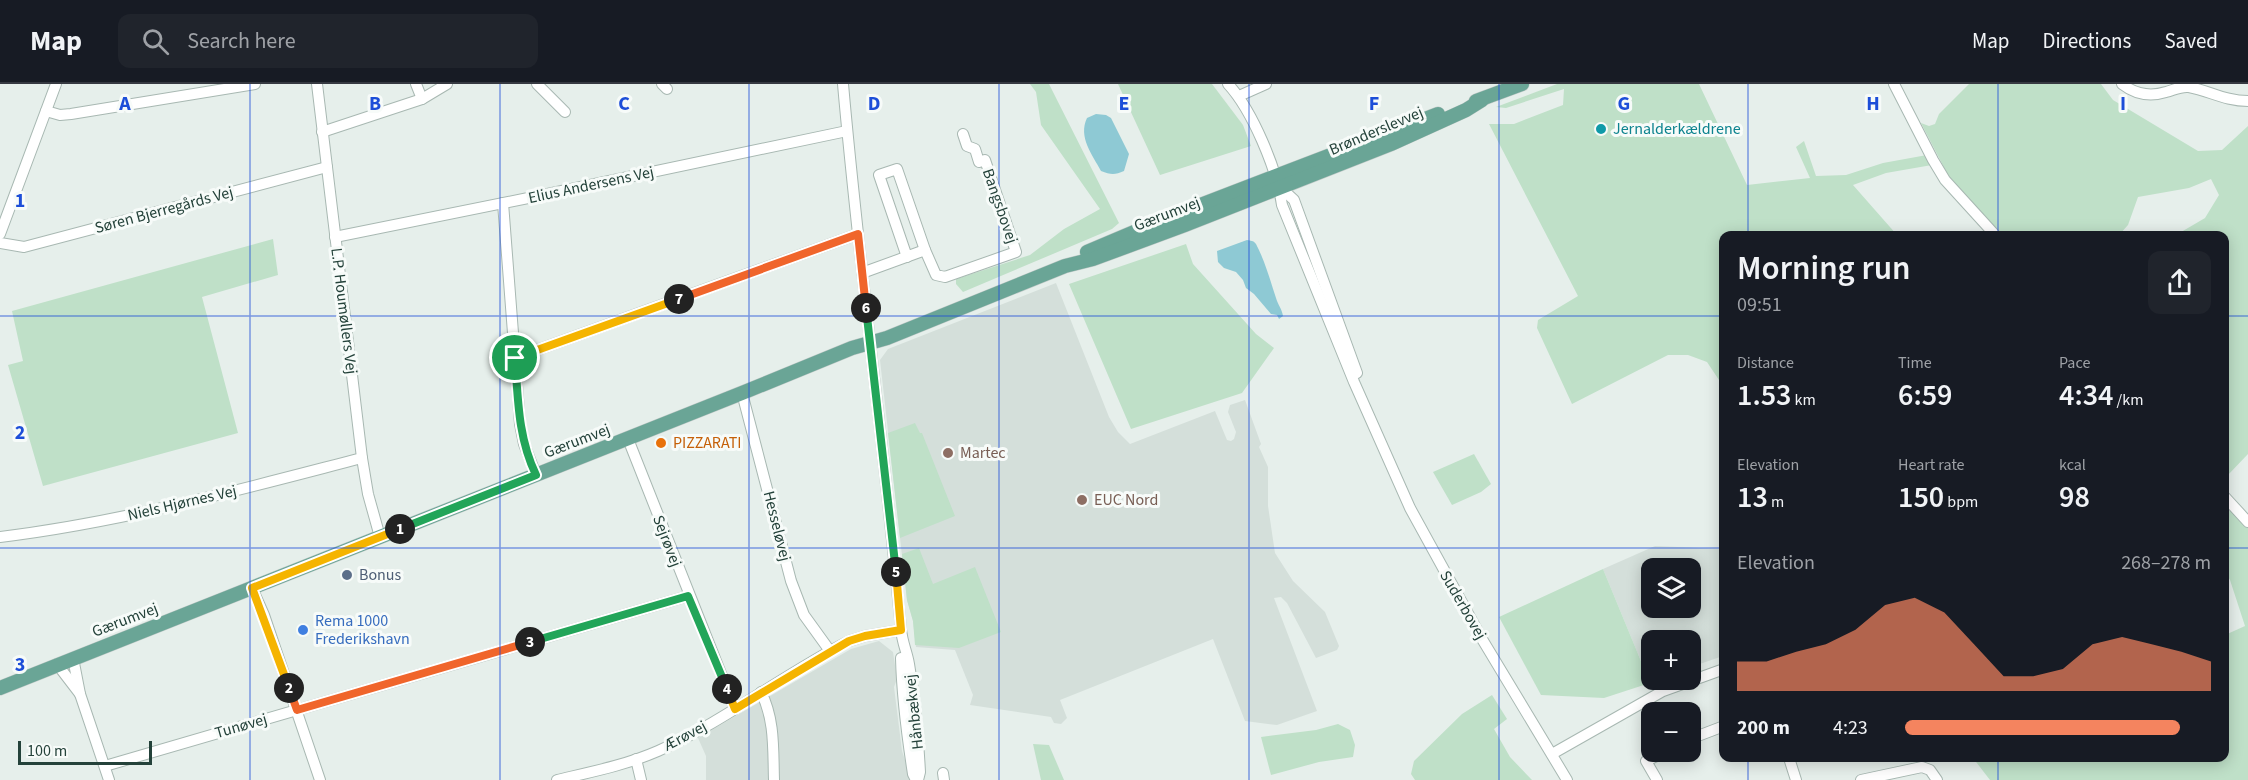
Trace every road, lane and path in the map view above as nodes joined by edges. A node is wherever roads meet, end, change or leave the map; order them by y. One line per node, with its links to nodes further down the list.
1 (56, 84): 18 (street)
2 (255, 84): 13 (street)
3 (317, 84): 21 (street, L.P. Houmøllers Vej)
4 (416, 84): 16 (street)
5 (447, 84): 16 (street)
6 (537, 84): 19 (street)
7 (843, 84): 20 (street)
8 (1228, 84): 15 (street, Suderbovej)
9 (1266, 84): 15 (street)
10 (1522, 84): 24 (main road, Brønderslevvej)
11 (1894, 84): 26 (street)
12 (2122, 84): 14 (street)
13 (211, 88): 18 (street)
14 (2208, 89): 17 (street)
15 (1239, 96): 24 (street, Suderbovej)
16 (422, 99): 21 (street)
17 (2248, 101)
18 (46, 111): 27 (street)
19 (565, 112)
20 (847, 131): 25 (street, Elius Andersens Vej); 28 (street)
21 (322, 132): 23 (street, L.P. Houmøllers Vej)
22 (963, 134): 31 (street, Bangsbovej)
23 (327, 167): 29 (street, L.P. Houmøllers Vej); 30 (street, Søren Bjerregårds Vej)
24 (1277, 182): 34 (main road, Gærumvej); 58 (street, Suderbovej)
25 (503, 203): 29 (street, Elius Andersens Vej); 35 (street)
26 (1991, 231)
27 (0, 234)
28 (858, 234): 33 (street); 35 (street)
29 (335, 237): 38 (street, L.P. Houmøllers Vej)
30 (0, 243)
31 (925, 250): 32 (street); 32 (street, Bangsbovej)
32 (907, 257): 33 (street)
33 (862, 273): 34 (street)
34 (870, 343): 36 (main road, Gærumvej); 46 (street, Hånbækvej)
35 (515, 358): 39 (street)
36 (742, 393): 37 (main road, Gærumvej); 47 (street, Hesseløvej)
37 (628, 439): 39 (main road, Gærumvej); 45 (street, Sejrøvej)
38 (362, 458): 42 (street, Niels Hjørnes Vej); 43 (street, L.P. Houmøllers Vej)
39 (536, 475): 43 (main road, Gærumvej)
40 (2229, 502): 41 (street)
41 (2247, 519)
42 (0, 537)
43 (380, 537): 44 (main road, Gærumvej)
44 (252, 588): 48 (main road, Gærumvej); 55 (street)
45 (688, 596): 54 (street, Sejrøvej); 55 (street, Tunøvej)
46 (901, 630): 47 (street, Ærøvej); 68 (street, Hånbækvej)
47 (830, 651): 52 (street, Ærøvej)
48 (73, 658): 49 (main road, Gærumvej); 53 (street)
49 (57, 664): 51 (main road, Gærumvej); 53 (street)
50 (1719, 671): 58 (street)
51 (0, 688)
52 (761, 692): 54 (street, Ærøvej); 67 (street)
53 (80, 694): 62 (street)
54 (735, 709): 59 (street, Ærøvej)
55 (297, 710): 62 (street, Tunøvej); 64 (street)
56 (1719, 728): 57 (street)
57 (1701, 735)
58 (1552, 754): 69 (street, Suderbovej)
59 (636, 759): 65 (street, Ærøvej); 66 (street)
60 (1647, 762): 70 (street)
61 (1790, 762): 71 (street)
62 (105, 766): 63 (street)
63 (109, 780)
64 (320, 780)
65 (557, 780)
66 (641, 780)
67 (774, 780)
68 (917, 780)
69 (1567, 780)
70 (1657, 780)
71 (1796, 780)
72 (1861, 780): 73 (street)
73 (1936, 780)

